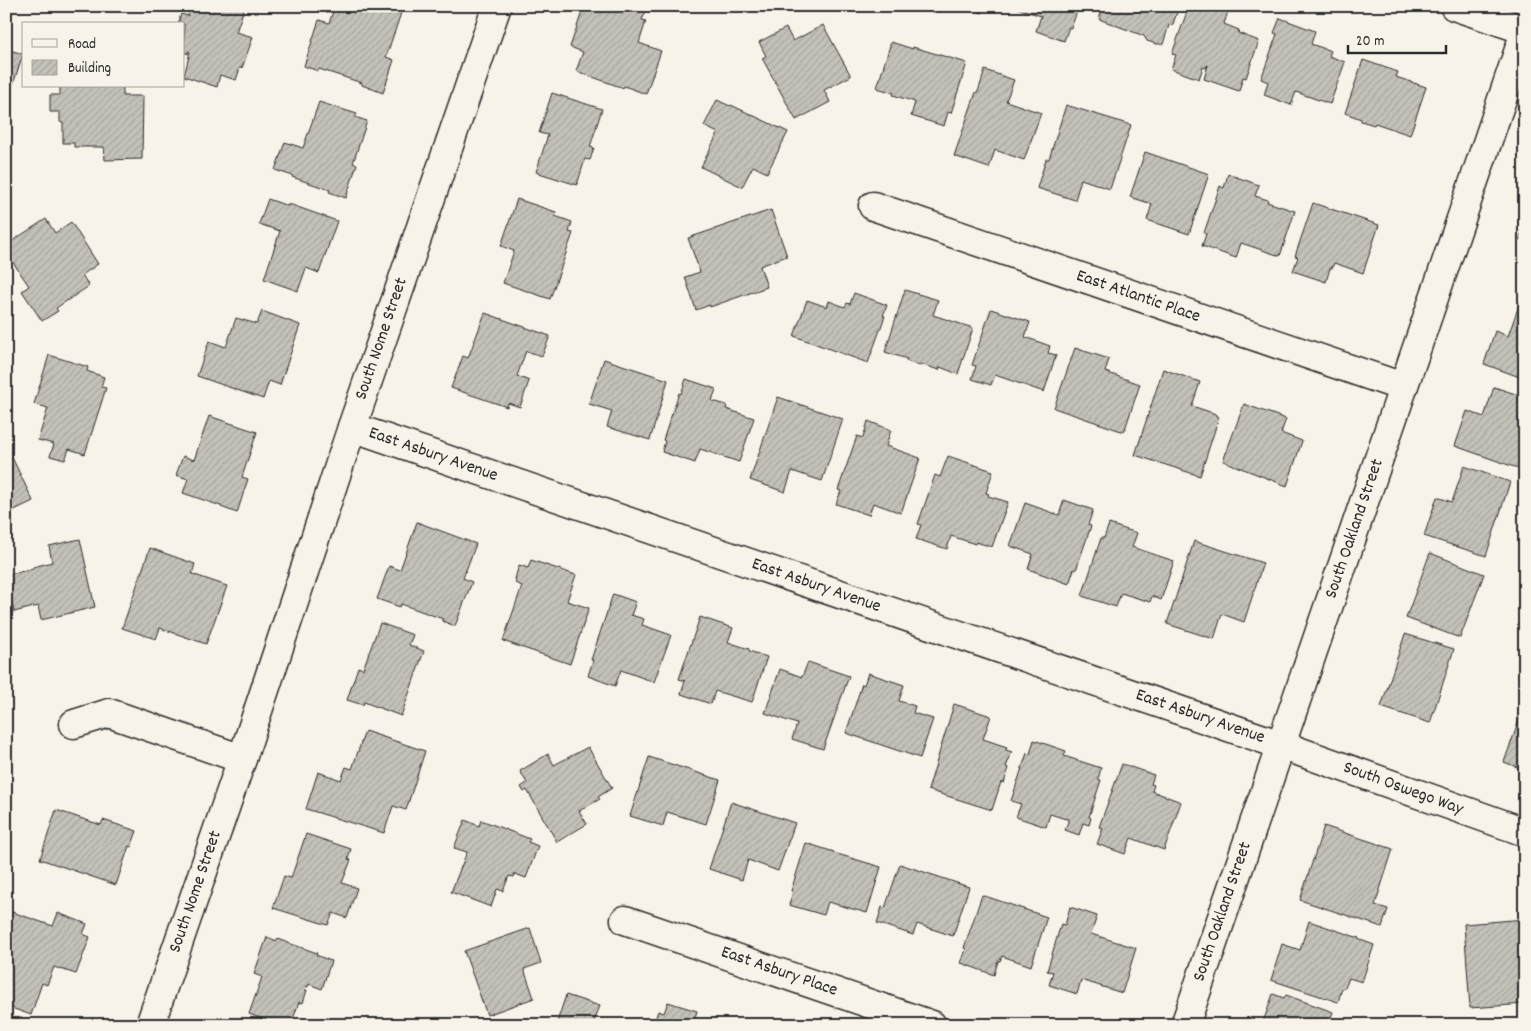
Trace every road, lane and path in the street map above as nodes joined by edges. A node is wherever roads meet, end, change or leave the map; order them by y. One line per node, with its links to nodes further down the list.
1 (497, 6): 6 (street, South Nome Street)
2 (1454, 6): 3 (street)
3 (1525, 31): 5 (street, South Oakland Street)
4 (873, 206): 5 (street, East Atlantic Place)
5 (1403, 388): 8 (street, South Oakland Street)
6 (352, 427): 8 (street, East Asbury Avenue); 9 (street, South Nome Street)
7 (74, 724): 9 (street)
8 (1281, 745): 10 (street, South Oswego Way); 14 (street, South Oakland Street)
9 (242, 759): 12 (street, South Nome Street)
10 (1525, 832)
11 (625, 920): 13 (street, East Asbury Place)
12 (150, 1025)
13 (932, 1025)
14 (1185, 1025)

